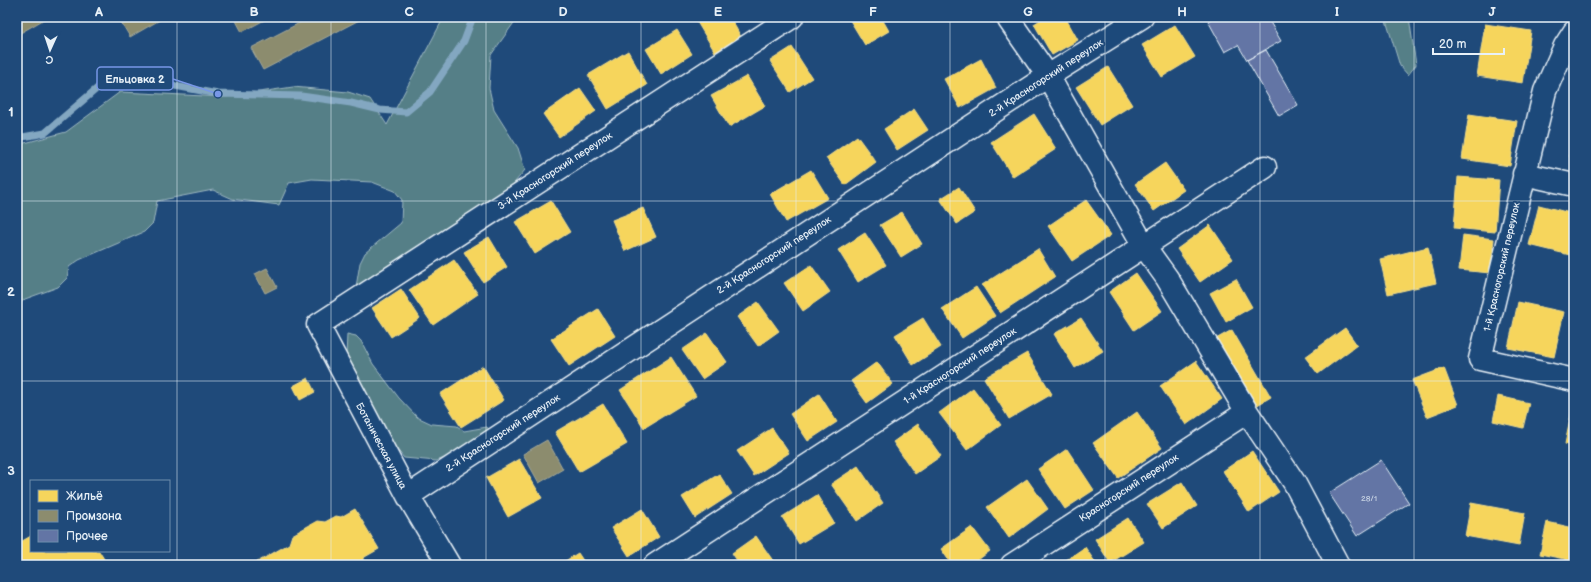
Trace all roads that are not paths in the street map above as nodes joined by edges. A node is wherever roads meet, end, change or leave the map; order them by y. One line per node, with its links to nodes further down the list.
1 (792, 17): 10 (street, 3-й Красногорский переулок)
2 (1142, 17): 5 (street, 2-й Красногорский переулок)
3 (1009, 20): 5 (street)
4 (1574, 32): 7 (street, 1-й Красногорский переулок)
5 (1048, 76): 9 (street); 13 (street, 2-й Красногорский переулок)
6 (1265, 167): 9 (street, 1-й Красногорский переулок)
7 (1524, 174): 8 (street); 11 (street, 1-й Красногорский переулок)
8 (1574, 185)
9 (1144, 246): 12 (street); 15 (street, 1-й Красногорский переулок)
10 (318, 325): 13 (street, Ботаническая улица)
11 (1574, 380)
12 (1247, 412): 16 (street, Красногорский переулок); 17 (street)
13 (408, 496): 14 (street, Ботаническая улица)
14 (448, 565)
15 (655, 565)
16 (1012, 565)
17 (1338, 565)

